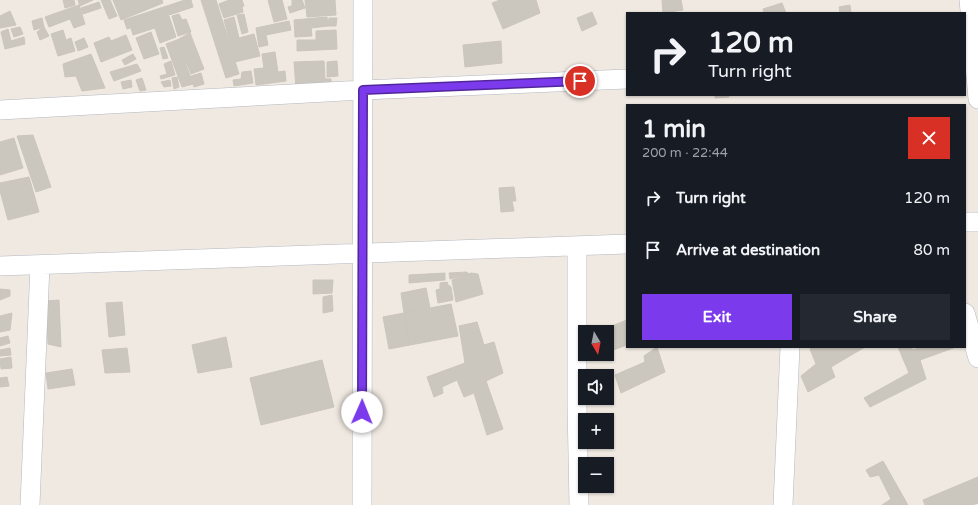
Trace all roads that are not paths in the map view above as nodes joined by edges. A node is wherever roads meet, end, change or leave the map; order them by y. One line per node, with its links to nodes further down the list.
1 (363, 0): 5 (street)
2 (969, 0): 3 (street)
3 (970, 64): 6 (street)
4 (626, 79): 5 (street)
5 (363, 90): 7 (street); 12 (street)
6 (978, 99)
7 (0, 110)
8 (966, 222): 9 (street)
9 (978, 222)
10 (626, 244): 11 (street)
11 (577, 246): 12 (street); 20 (street)
12 (363, 254): 13 (street); 19 (street)
13 (40, 265): 14 (street); 18 (street)
14 (0, 266)
15 (966, 316): 17 (street)
16 (790, 348): 21 (street)
17 (978, 358)
18 (30, 505)
19 (362, 505)
20 (579, 505)
21 (783, 505)

